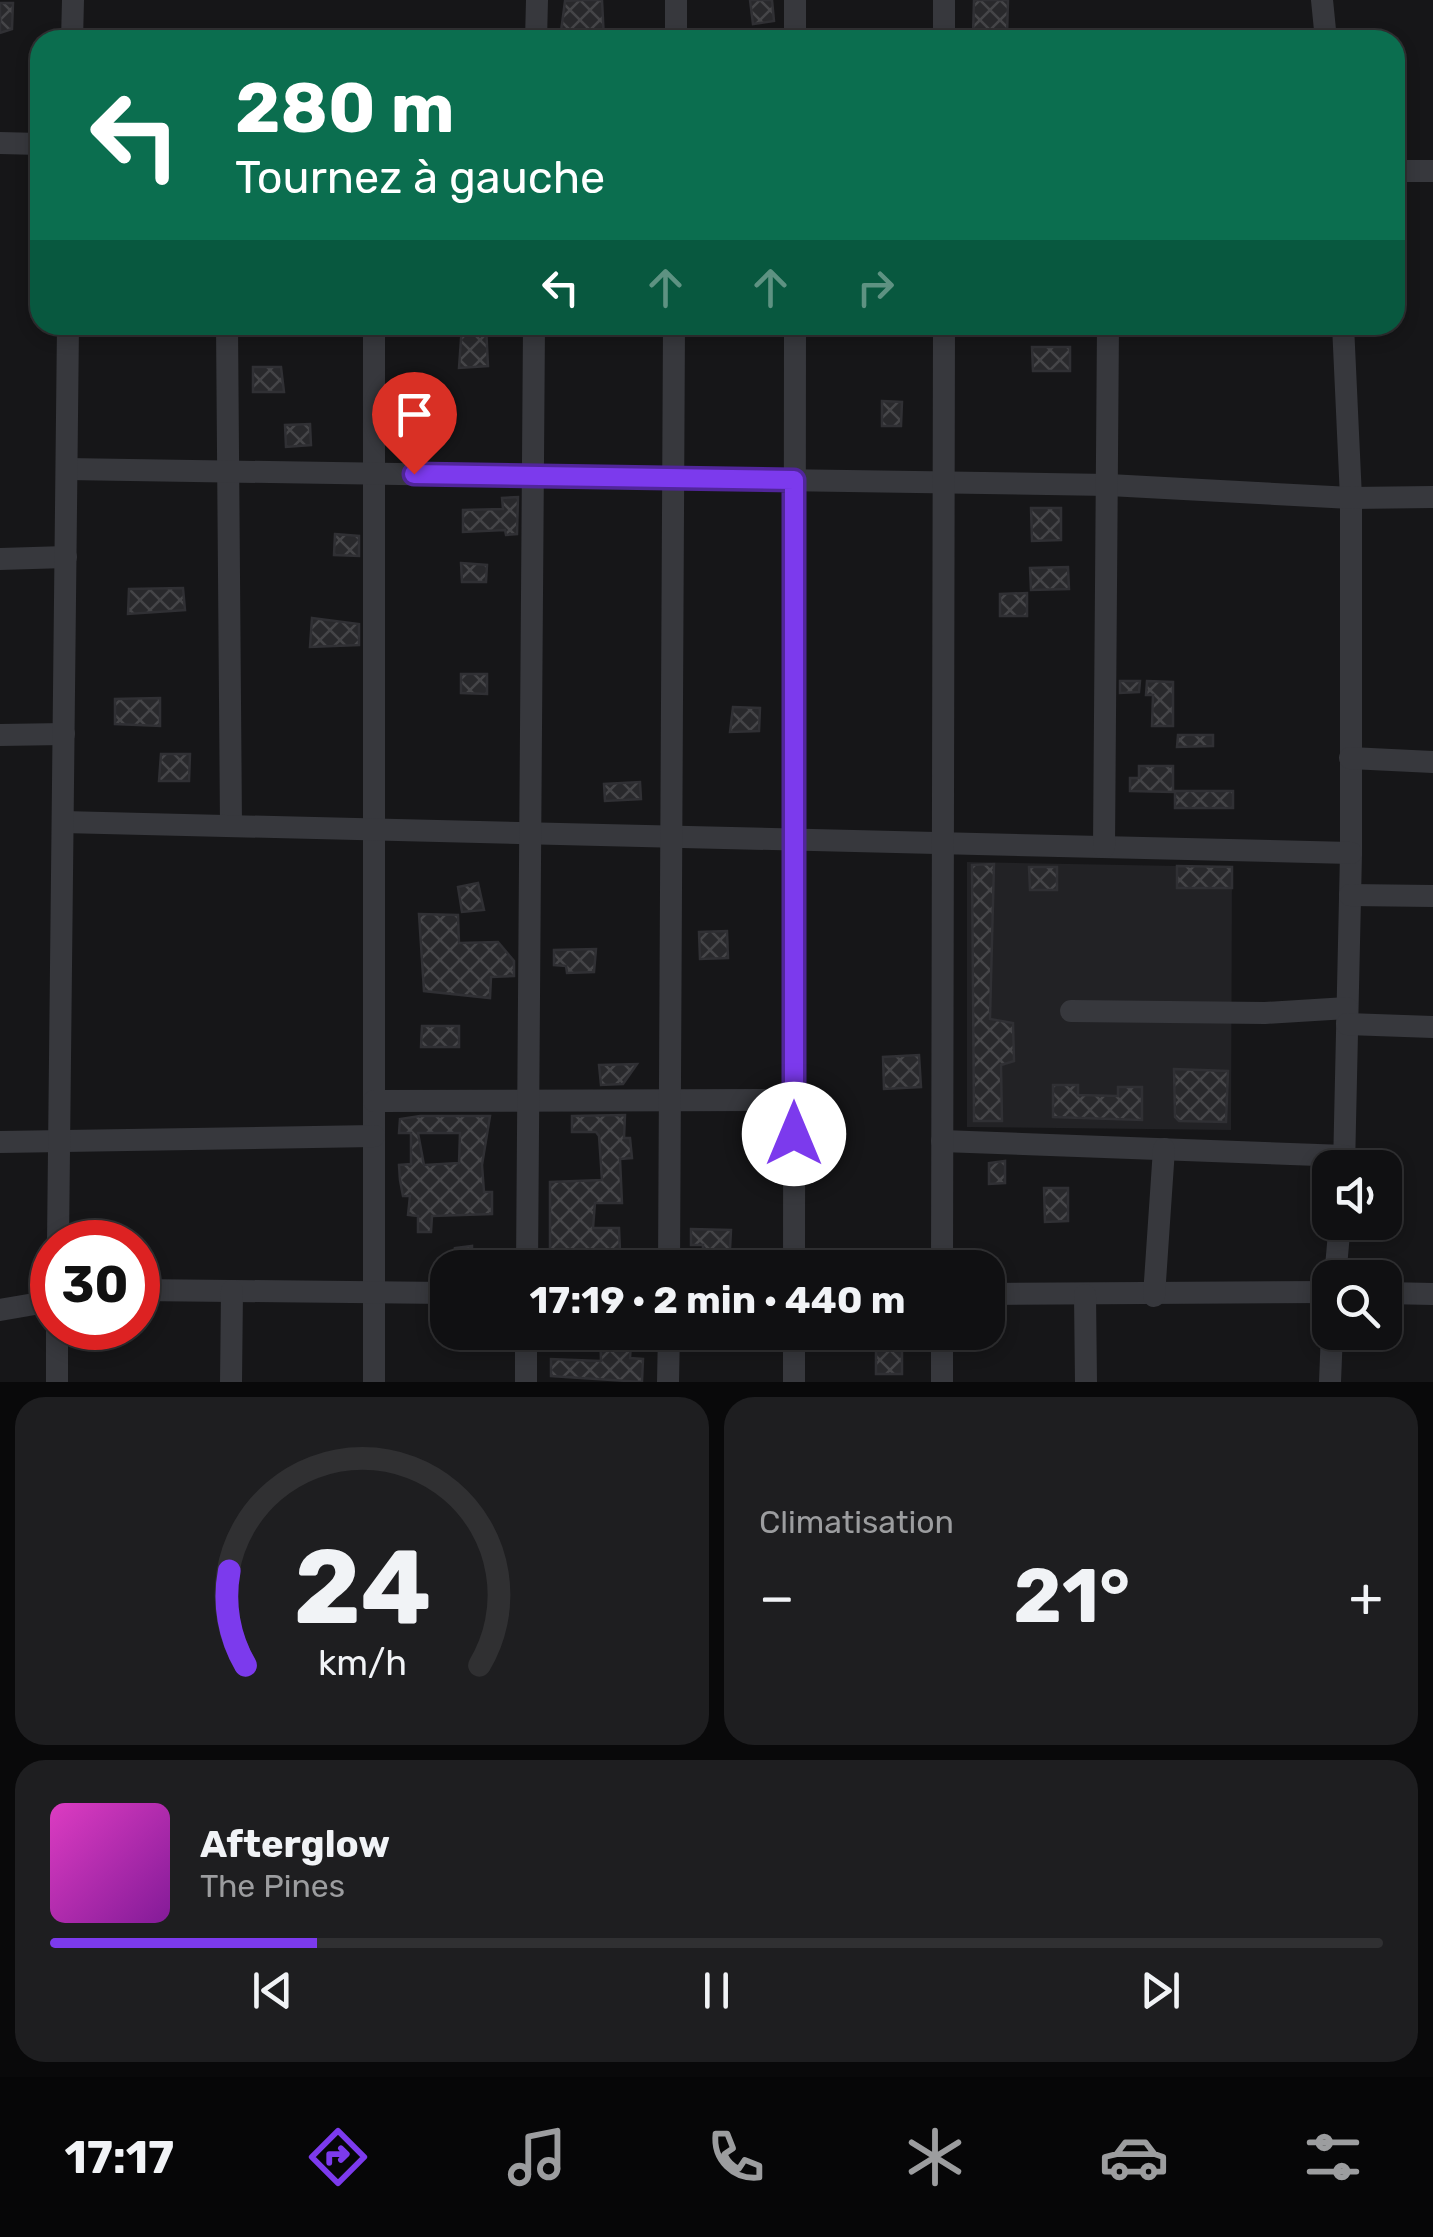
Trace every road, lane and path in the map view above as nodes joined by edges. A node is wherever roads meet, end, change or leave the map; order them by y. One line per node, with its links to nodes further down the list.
1 (73, 0): 7 (street)
2 (536, 0): 8 (street)
3 (676, 0): 9 (street)
4 (795, 0): 10 (street)
5 (944, 0): 11 (street)
6 (1322, 0): 12 (street)
7 (72, 30)
8 (536, 30)
9 (676, 30)
10 (795, 30)
11 (944, 30)
12 (1325, 30)
13 (0, 143): 14 (street)
14 (30, 144)
15 (1405, 171): 16 (street)
16 (1433, 171)
17 (68, 335): 26 (street)
18 (227, 335): 27 (street)
19 (374, 335): 28 (street)
20 (534, 335): 29 (street)
21 (674, 335): 30 (street)
22 (795, 335): 31 (street)
23 (944, 335): 32 (street)
24 (1108, 335): 33 (street)
25 (1343, 335): 35 (street)
26 (67, 469): 27 (street); 36 (street)
27 (228, 472): 28 (street); 43 (street)
28 (374, 474): 29 (street); 44 (street)
29 (533, 476): 30 (street); 45 (street)
30 (674, 478): 31 (street); 46 (street)
31 (794, 480): 32 (street); 47 (street)
32 (943, 482): 33 (street); 48 (street)
33 (1108, 485): 35 (street); 49 (street)
34 (1433, 497): 35 (street)
35 (1350, 498): 40 (street)
36 (66, 557): 37 (street); 38 (street)
37 (0, 559)
38 (64, 734): 39 (street); 42 (street)
39 (0, 736)
40 (1350, 758): 41 (street); 50 (street)
41 (1433, 762)
42 (63, 822): 43 (street); 61 (street)
43 (231, 826): 44 (street)
44 (374, 830): 45 (street); 57 (street)
45 (530, 833): 46 (street); 58 (street)
46 (672, 837): 47 (street); 59 (street)
47 (794, 840): 48 (street); 56 (street)
48 (943, 843): 49 (street); 62 (street)
49 (1104, 847): 50 (street)
50 (1351, 853): 51 (street)
51 (1350, 895): 52 (street); 54 (street)
52 (1433, 896)
53 (1070, 1012): 54 (street)
54 (1347, 1016): 55 (street); 65 (street)
55 (1433, 1027)
56 (794, 1100): 59 (street); 70 (street)
57 (374, 1101): 58 (street); 60 (street)
58 (528, 1101): 59 (street); 68 (street)
59 (670, 1101): 69 (street)
60 (374, 1136): 61 (street); 74 (street)
61 (59, 1141): 63 (street); 67 (street)
62 (942, 1141): 64 (street); 71 (street)
63 (0, 1142)
64 (1164, 1150): 66 (street); 81 (street)
65 (1345, 1150)
66 (1312, 1160)
67 (58, 1220)
68 (527, 1250)
69 (669, 1250)
70 (794, 1250)
71 (942, 1250)
72 (160, 1290): 73 (street)
73 (232, 1291): 74 (street); 91 (street)
74 (374, 1292): 76 (street); 92 (street)
75 (1312, 1292): 81 (street)
76 (430, 1293)
77 (1402, 1293): 79 (street)
78 (1005, 1294): 80 (street)
79 (1433, 1294)
80 (1084, 1295): 81 (street); 97 (street)
81 (1154, 1296)
82 (30, 1304): 83 (street)
83 (0, 1310)
84 (57, 1350): 90 (street)
85 (526, 1350): 93 (street)
86 (669, 1350): 94 (street)
87 (794, 1350): 95 (street)
88 (942, 1350): 96 (street)
89 (1331, 1350): 98 (street)
90 (57, 1382)
91 (231, 1382)
92 (374, 1382)
93 (526, 1382)
94 (668, 1382)
95 (794, 1382)
96 (942, 1382)
97 (1086, 1382)
98 (1330, 1382)

